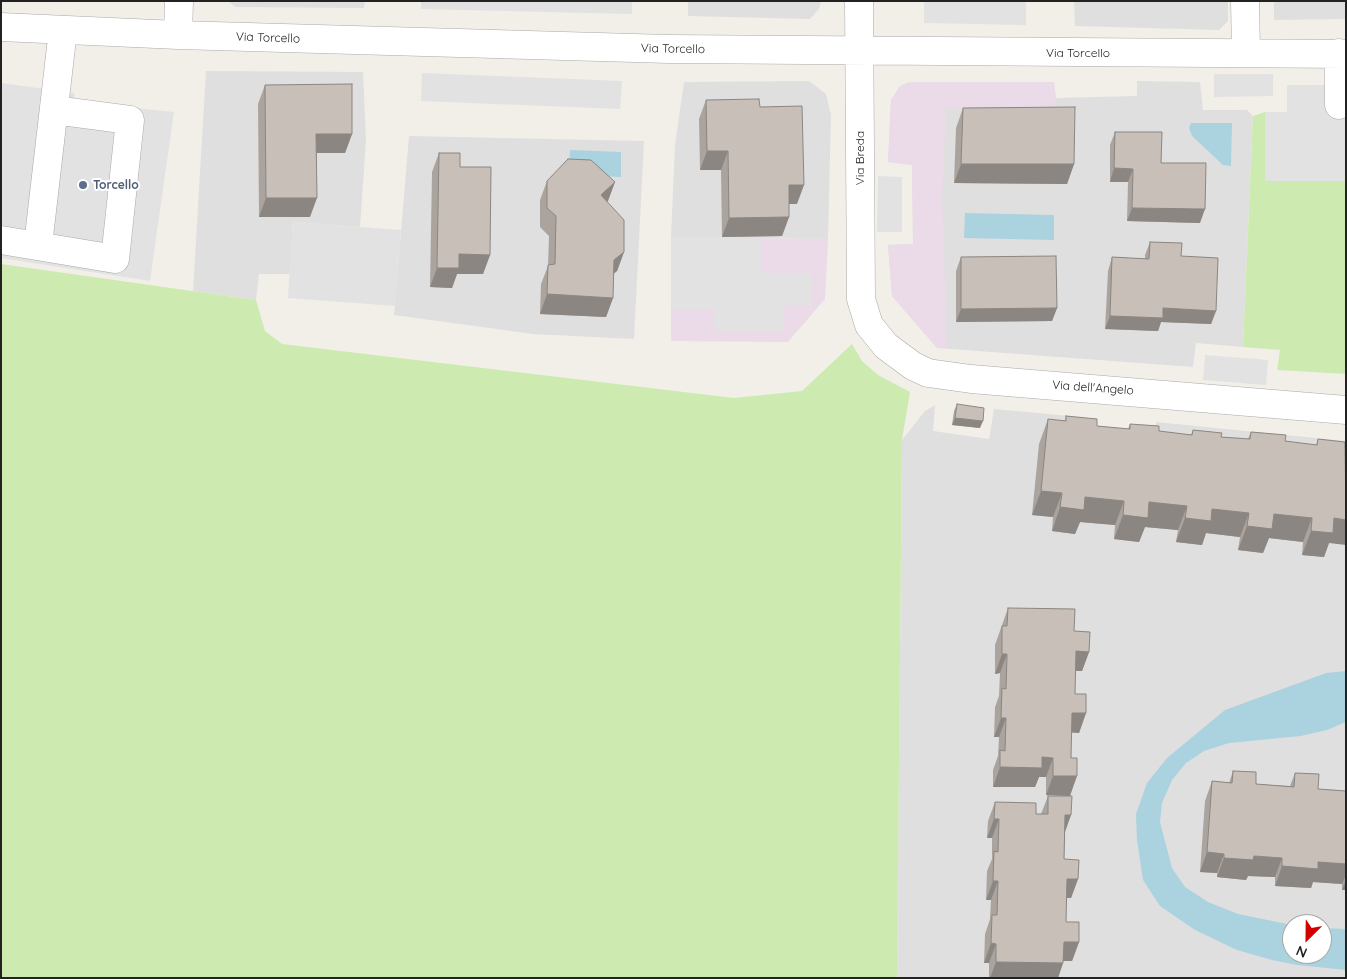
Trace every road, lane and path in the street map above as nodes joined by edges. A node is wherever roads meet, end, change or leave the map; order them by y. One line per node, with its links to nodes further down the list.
1 (179, 1): 6 (street)
2 (859, 1): 7 (street, Via Breda)
3 (1245, 1): 8 (street)
4 (1, 27): 5 (street, Via Torcello)
5 (63, 30): 6 (street, Via Torcello); 11 (street)
6 (178, 35): 7 (street, Via Torcello)
7 (858, 50): 8 (street, Via Torcello); 14 (street, Via Breda)
8 (1246, 53): 9 (street, Via Torcello)
9 (1342, 54): 10 (street)
10 (1340, 105)
11 (54, 110): 13 (street); 13 (street)
12 (1, 240): 13 (street)
13 (38, 245)
14 (864, 315): 15 (street, Via dell'Angelo)
15 (1346, 410)

